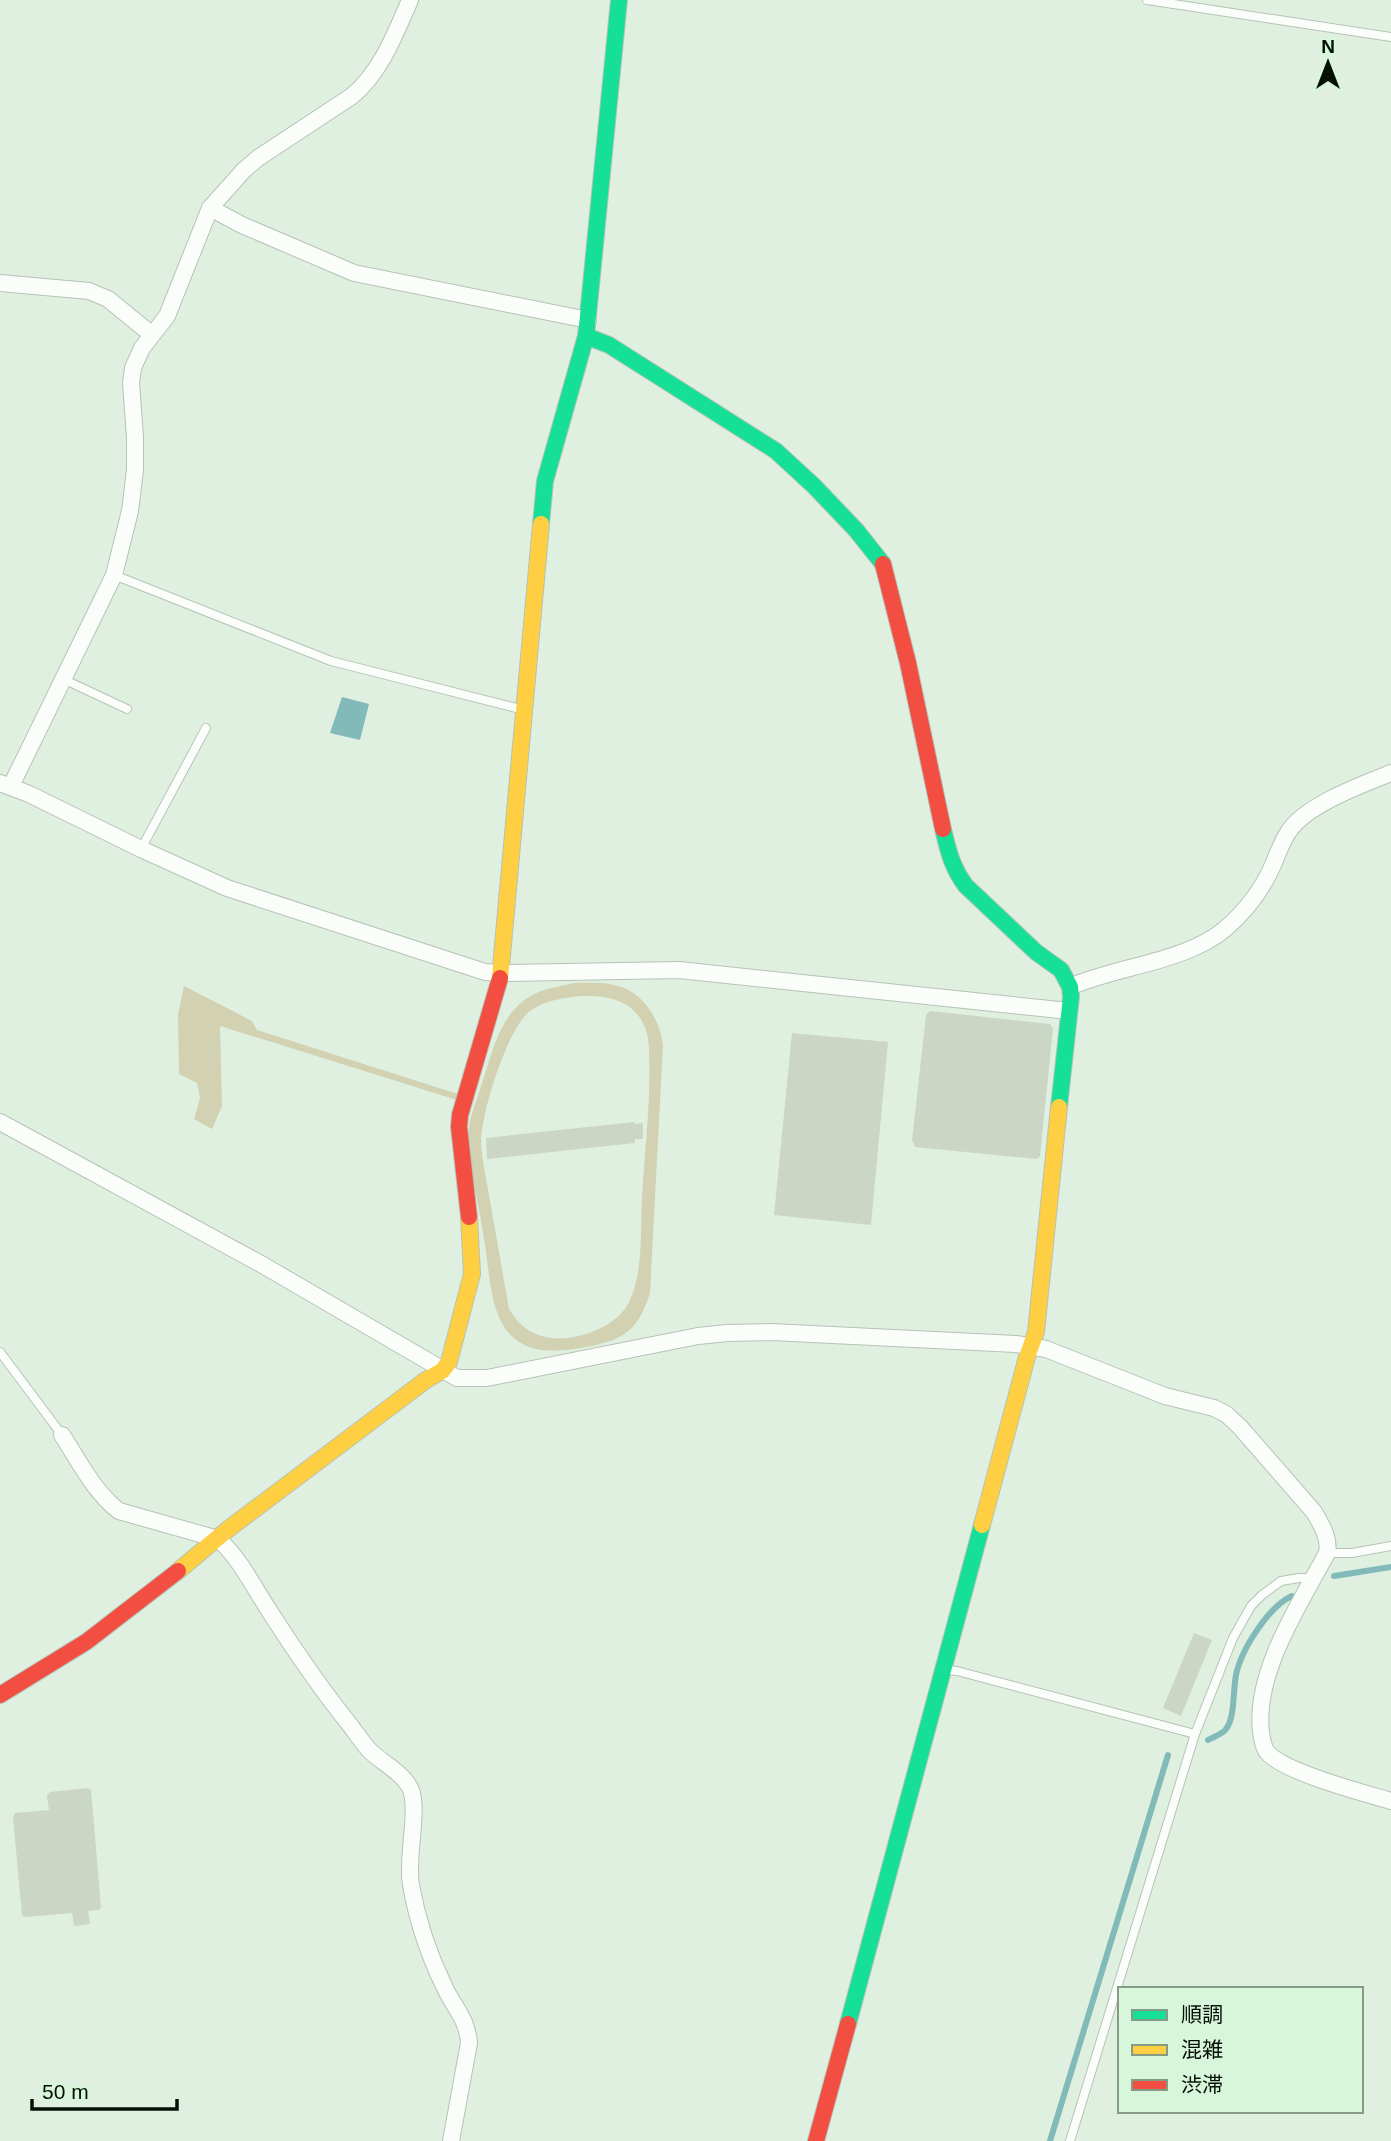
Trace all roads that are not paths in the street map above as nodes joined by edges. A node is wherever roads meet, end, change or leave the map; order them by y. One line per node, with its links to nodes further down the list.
1 (410, 0): 6 (street)
2 (619, 0): 8 (street)
3 (1147, 0): 4 (lane)
4 (1176, 2): 5 (lane)
5 (1391, 37)
6 (210, 208): 8 (street); 9 (street)
7 (0, 283): 9 (street)
8 (587, 328): 13 (street); 19 (street)
9 (151, 334): 10 (street)
10 (114, 575): 11 (street); 13 (lane)
11 (63, 679): 12 (lane); 16 (street)
12 (127, 709)
13 (523, 709): 18 (street)
14 (206, 728): 17 (lane)
15 (1391, 773): 19 (street)
16 (5, 784): 17 (street)
17 (141, 849): 18 (street)
18 (501, 973): 20 (street); 24 (street)
19 (1070, 988): 20 (street)
20 (1069, 1011): 22 (street)
21 (0, 1122): 24 (street)
22 (1032, 1346): 24 (street); 28 (street); 30 (street)
23 (0, 1353): 25 (lane)
24 (442, 1371): 26 (street)
25 (62, 1435): 26 (street)
26 (218, 1539): 31 (street); 34 (street)
27 (1391, 1546): 28 (lane)
28 (1327, 1553): 29 (street)
29 (1313, 1578): 32 (lane); 33 (street)
30 (943, 1670): 32 (lane); 35 (street)
31 (0, 1695)
32 (1195, 1734): 36 (lane)
33 (1391, 1801)
34 (452, 2141)
35 (816, 2141)
36 (1070, 2141)

